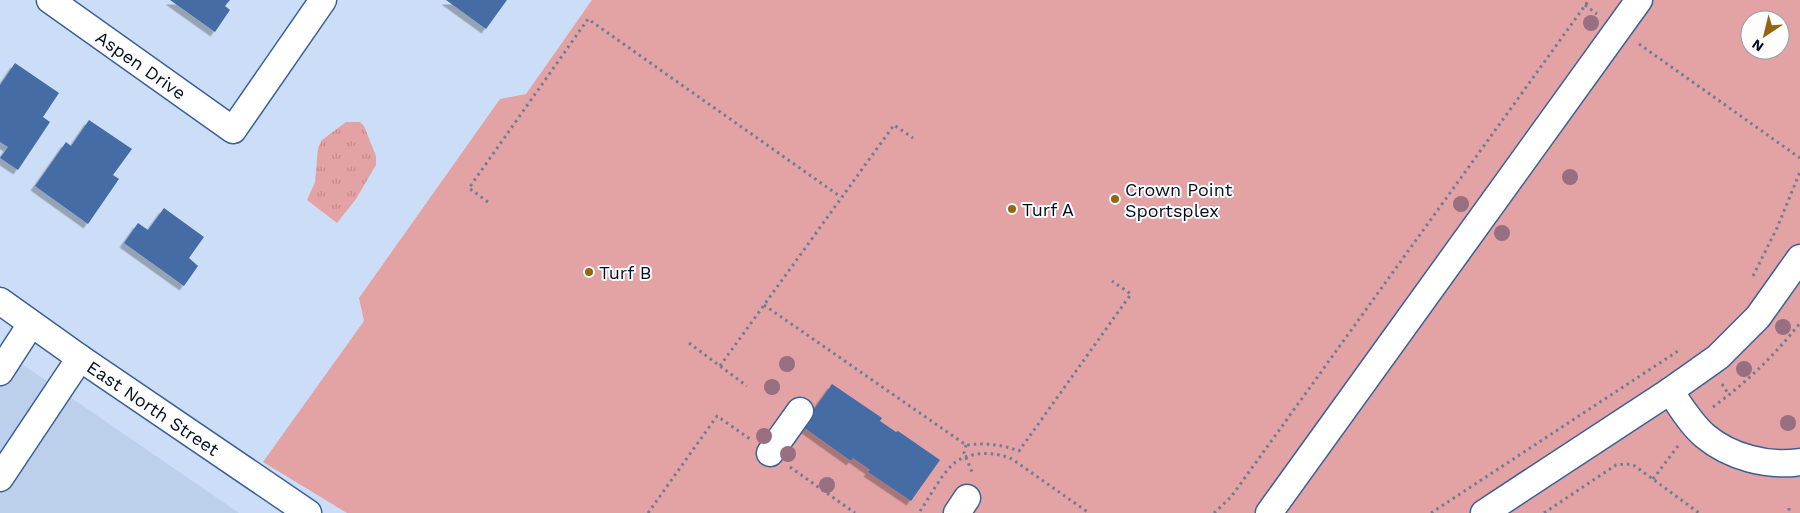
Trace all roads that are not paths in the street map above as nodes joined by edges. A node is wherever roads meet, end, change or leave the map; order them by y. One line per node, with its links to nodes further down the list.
1 (50, 0): 2 (street, Aspen Drive)
2 (323, 0)
3 (1639, 0): 15 (street)
4 (1800, 258): 9 (street)
5 (0, 301): 6 (street, East North Street)
6 (31, 324): 7 (street, East North Street); 8 (street)
7 (80, 358): 13 (street); 14 (street, East North Street)
8 (0, 372)
9 (1670, 391): 12 (street); 16 (street)
10 (800, 411): 11 (street)
11 (770, 453)
12 (1800, 462)
13 (0, 478)
14 (308, 513)
15 (1269, 513)
16 (1484, 513)

